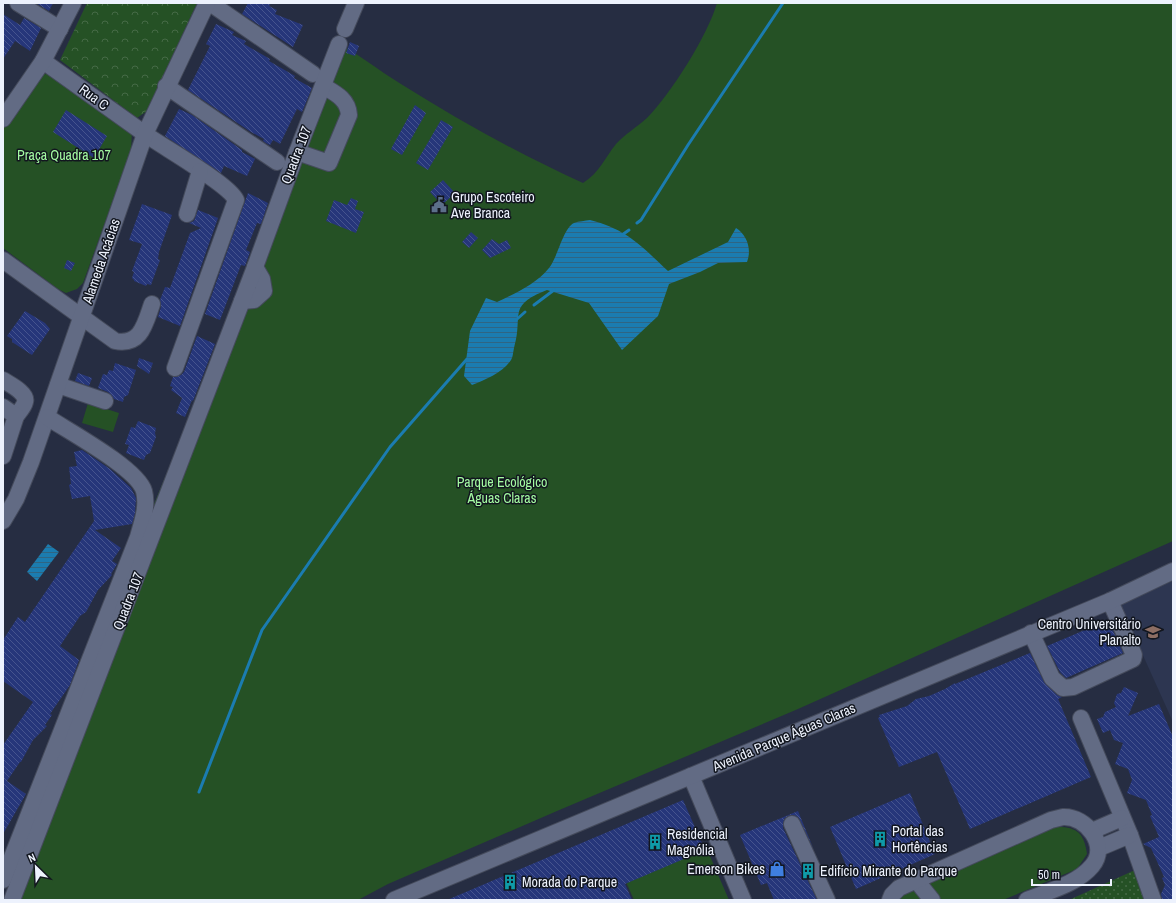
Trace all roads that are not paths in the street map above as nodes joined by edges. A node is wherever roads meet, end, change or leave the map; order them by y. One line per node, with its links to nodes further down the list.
1 (18, 3): 6 (street)
2 (73, 3): 6 (street)
3 (207, 3): 11 (street, Alameda Acácias)
4 (210, 3): 10 (street)
5 (356, 3): 7 (street)
6 (60, 29): 9 (street)
7 (346, 29)
8 (339, 44): 10 (street, Quadra 107)
9 (43, 61): 12 (street); 13 (street, Rua C)
10 (318, 80): 14 (street, Quadra 107); 14 (street)
11 (166, 86): 13 (street, Alameda Acácias); 15 (street)
12 (3, 119)
13 (145, 134): 16 (street, Rua C); 20 (street, Alameda Acácias)
14 (297, 152): 43 (street, Quadra 107)
15 (277, 162)
16 (200, 171): 17 (street); 21 (street, Rua C)
17 (186, 214)
18 (3, 260): 20 (street)
19 (152, 304): 20 (street)
20 (82, 318): 23 (street, Alameda Acácias)
21 (175, 368)
22 (3, 380): 26 (street)
23 (58, 385): 24 (street); 27 (street, Alameda Acácias)
24 (105, 400)
25 (3, 407): 26 (street)
26 (16, 416): 28 (street)
27 (46, 418): 29 (street, Alameda Acácias); 40 (street)
28 (3, 456)
29 (3, 521)
30 (1173, 571): 31 (street, Avenida Parque Águas Claras)
31 (1110, 600): 32 (street, Avenida Parque Águas Claras); 32 (street)
32 (1031, 633): 34 (street, Avenida Parque Águas Claras)
33 (1081, 718): 35 (street)
34 (691, 776): 44 (street, Avenida Parque Águas Claras); 45 (street)
35 (1122, 818): 37 (street); 38 (street)
36 (792, 824): 46 (street)
37 (1092, 831): 39 (street); 41 (street)
38 (1130, 835): 39 (street); 49 (street)
39 (1099, 848): 42 (street)
40 (3, 880)
41 (916, 880): 47 (street); 48 (street)
42 (1031, 899)
43 (12, 900)
44 (394, 900)
45 (743, 900)
46 (827, 900)
47 (890, 900)
48 (932, 900)
49 (1153, 900)

